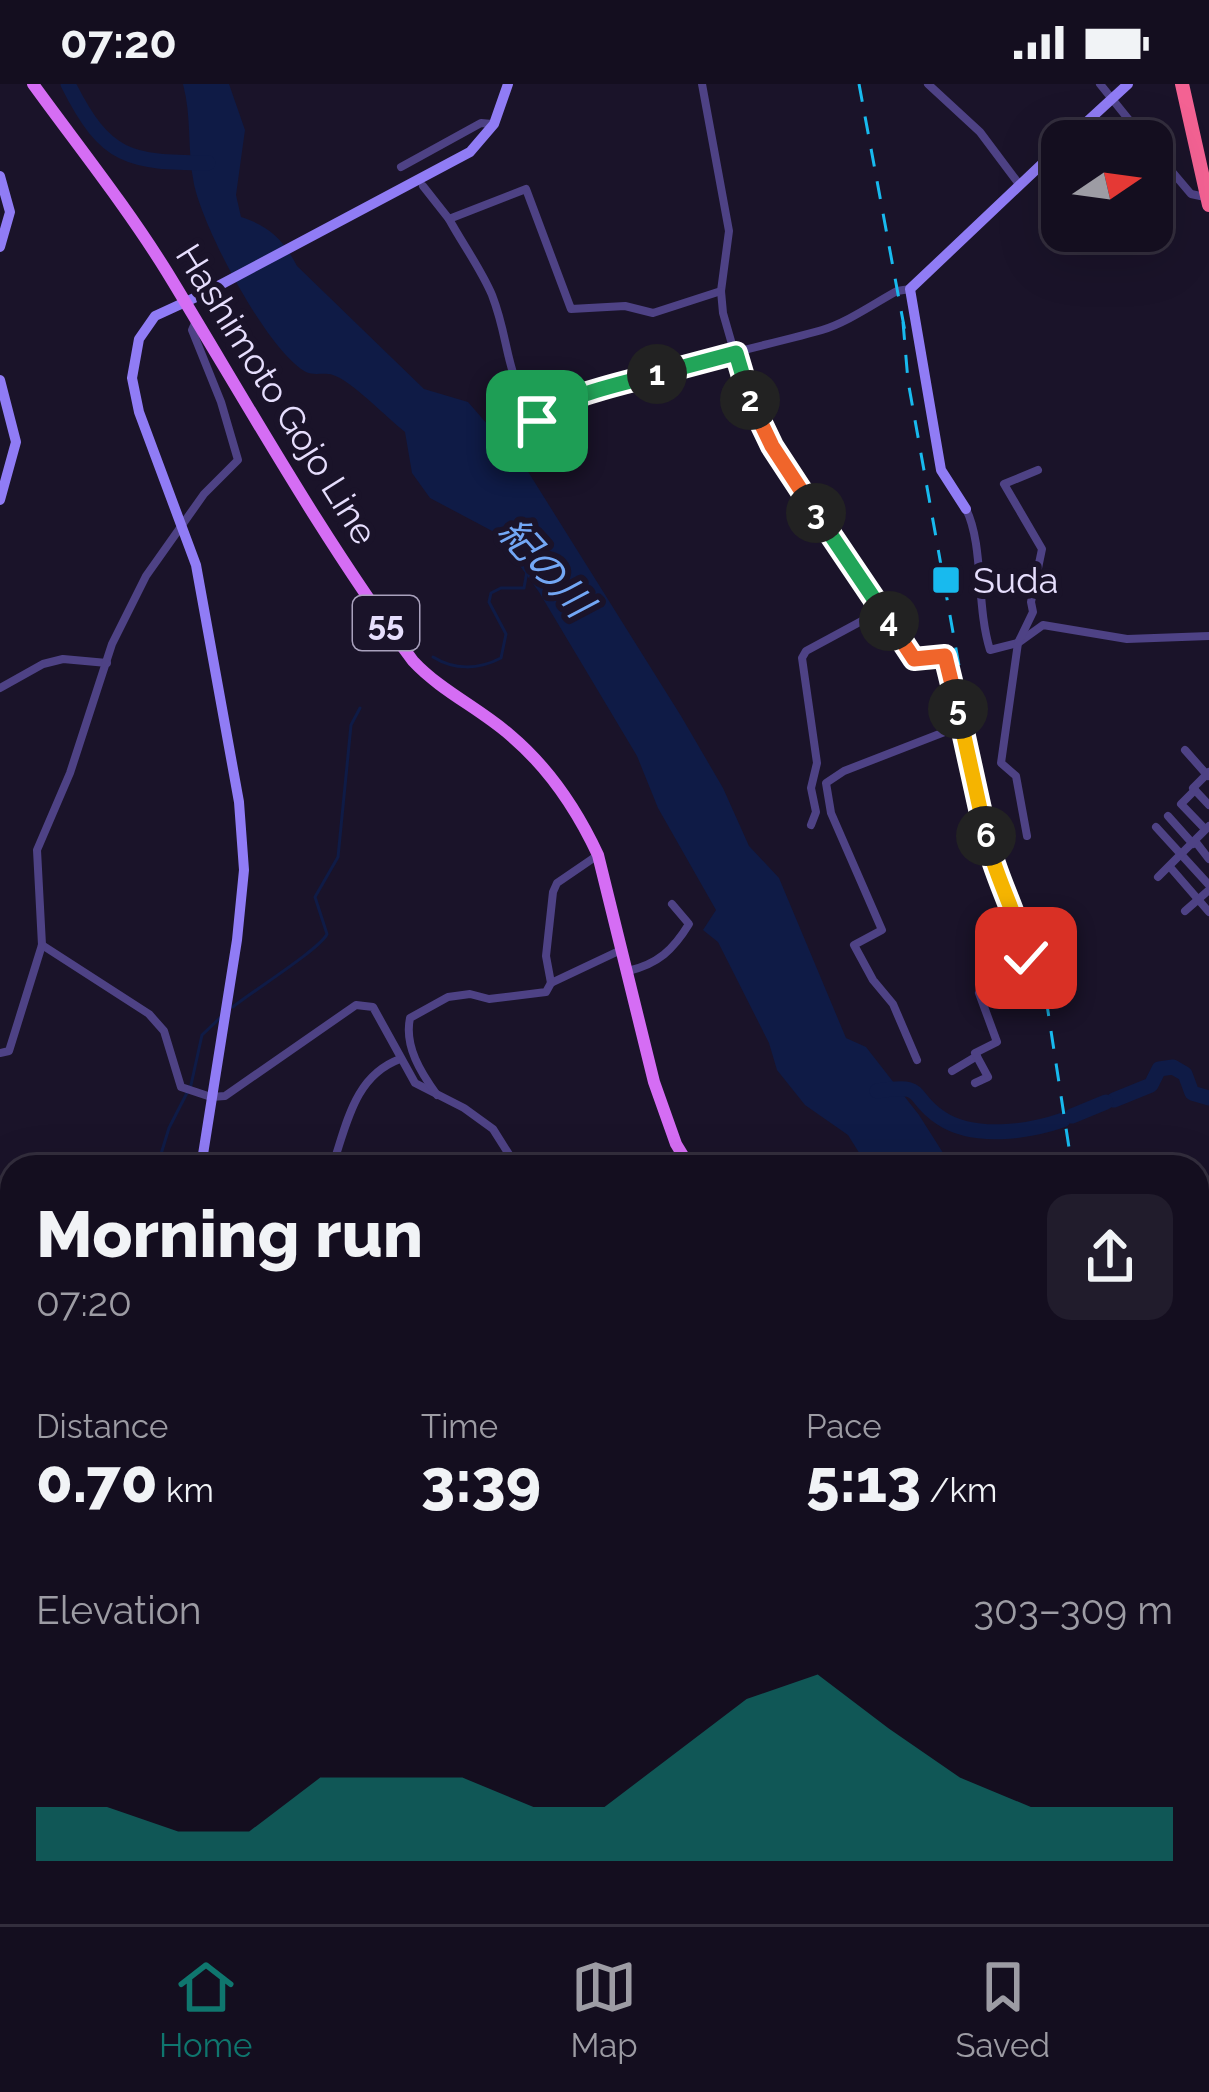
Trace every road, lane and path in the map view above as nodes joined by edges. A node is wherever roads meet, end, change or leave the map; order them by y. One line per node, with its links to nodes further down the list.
1 (33, 84): 23 (main road, Hashimoto Gojo Line / 55)
2 (508, 84): 11 (street)
3 (702, 84): 22 (street)
4 (928, 84): 16 (street)
5 (1100, 84): 8 (street)
6 (1128, 84): 8 (street)
7 (1181, 84): 18 (highway)
8 (1112, 100): 9 (street); 10 (street)
9 (1090, 120)
10 (1129, 120)
11 (494, 124): 13 (street); 23 (street)
12 (1041, 164): 16 (street)
13 (400, 167)
14 (1173, 173): 18 (street)
15 (0, 176): 20 (street)
16 (1019, 184): 21 (street)
17 (423, 186): 19 (street)
18 (1208, 201)
19 (448, 219): 22 (street); 25 (street)
20 (0, 247)
21 (910, 289): 25 (street); 29 (street)
22 (721, 291): 25 (street)
23 (184, 303): 24 (main road, Hashimoto Gojo Line / 55); 30 (street)
24 (195, 322): 30 (street); 47 (main road, Hashimoto Gojo Line / 55)
25 (736, 353): 31 (street)
26 (0, 380): 28 (street)
27 (1038, 470): 33 (street)
28 (0, 500)
29 (966, 509): 33 (street)
30 (182, 526): 34 (street); 68 (street)
31 (882, 610): 36 (street); 42 (street)
32 (1209, 636): 33 (street)
33 (1018, 643): 45 (street)
34 (107, 663): 35 (street); 57 (street)
35 (0, 688)
36 (960, 726): 62 (street); 64 (street)
37 (1185, 750): 38 (street)
38 (1208, 774): 39 (street)
39 (1195, 790): 40 (street); 44 (street)
40 (1209, 805)
41 (1168, 816): 46 (street)
42 (811, 825)
43 (1156, 826): 48 (street)
44 (1208, 827): 46 (street)
45 (1027, 836)
46 (1194, 843): 48 (street); 49 (street)
47 (598, 855): 58 (main road, Hashimoto Gojo Line / 55); 60 (street)
48 (1182, 856): 50 (street); 52 (street)
49 (1209, 859)
50 (1170, 867): 51 (street); 53 (street)
51 (1159, 877)
52 (1209, 888): 53 (street)
53 (1198, 900): 55 (street); 56 (street)
54 (672, 904): 59 (street)
55 (1184, 911)
56 (1209, 912)
57 (42, 945): 61 (street); 68 (street)
58 (622, 949): 59 (main road, Hashimoto Gojo Line / 55); 60 (street)
59 (628, 971): 72 (main road, Hashimoto Gojo Line / 55)
60 (551, 983): 67 (street)
61 (0, 1053)
62 (977, 1056): 65 (street); 66 (street)
63 (400, 1059): 67 (street); 68 (street); 70 (street)
64 (917, 1060)
65 (952, 1071)
66 (975, 1083)
67 (438, 1096): 71 (street)
68 (212, 1097): 69 (street)
69 (203, 1155)
70 (336, 1155)
71 (509, 1155)
72 (683, 1155)

